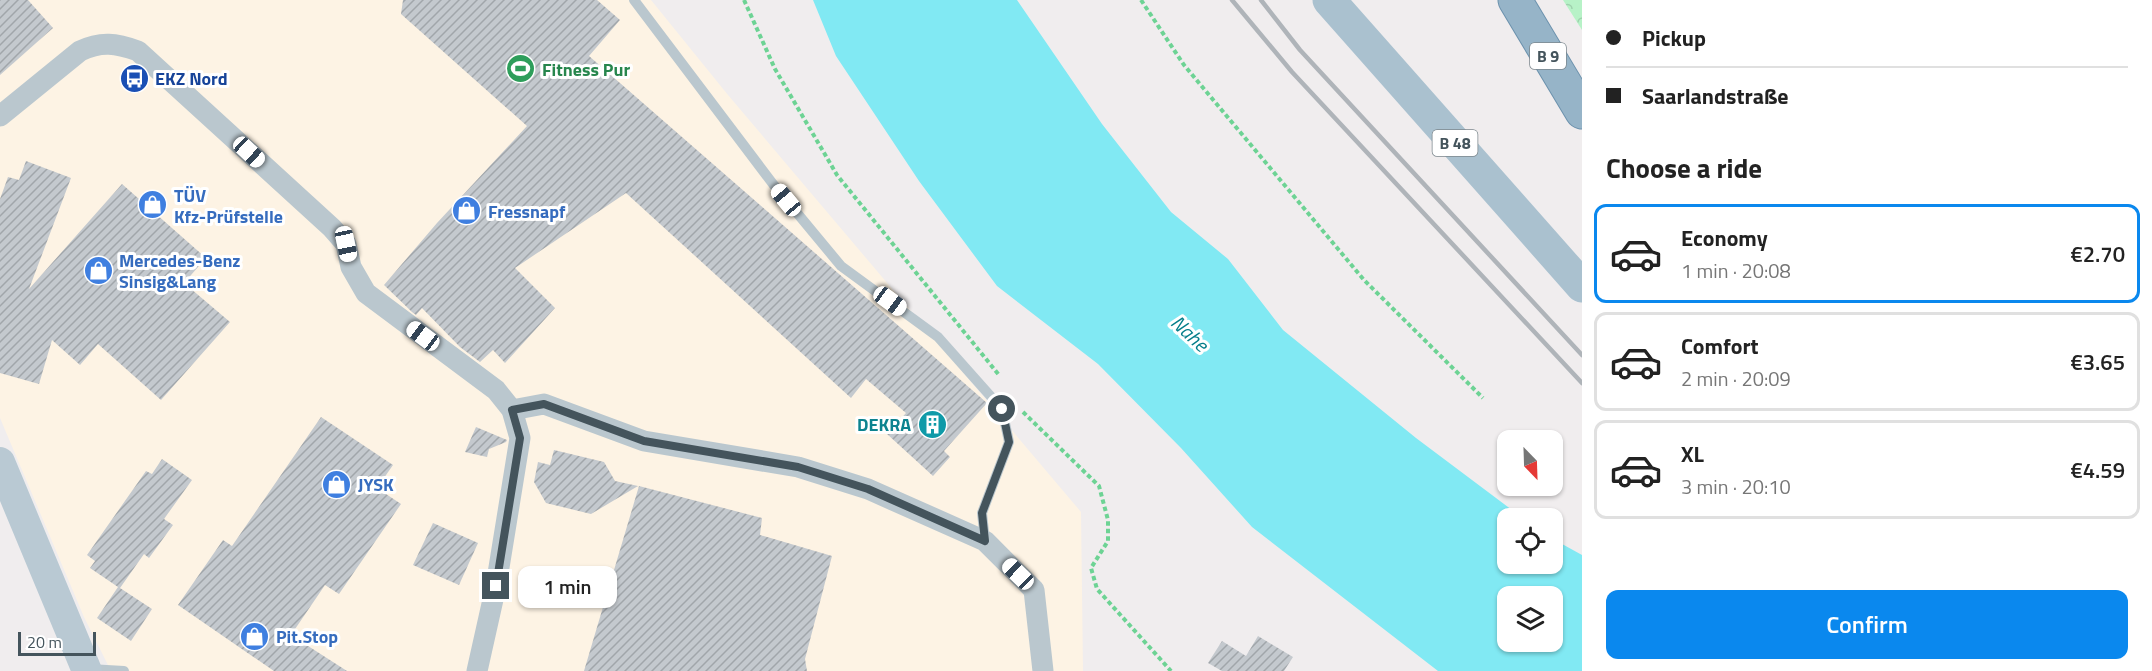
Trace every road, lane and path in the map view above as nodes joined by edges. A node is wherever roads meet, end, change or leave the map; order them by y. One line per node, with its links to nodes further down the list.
1 (634, 0): 11 (lane)
2 (1141, 0): 8 (path)
3 (1329, 0): 7 (main road, B 48)
4 (1515, 0): 5 (highway, B 9)
5 (1582, 112)
6 (0, 116): 9 (street)
7 (1582, 286)
8 (1483, 398)
9 (512, 410): 11 (street); 14 (street)
10 (0, 462): 12 (main road)
11 (985, 541): 15 (street)
12 (86, 670): 13 (lane)
13 (124, 671)
14 (477, 671)
15 (1043, 671)

